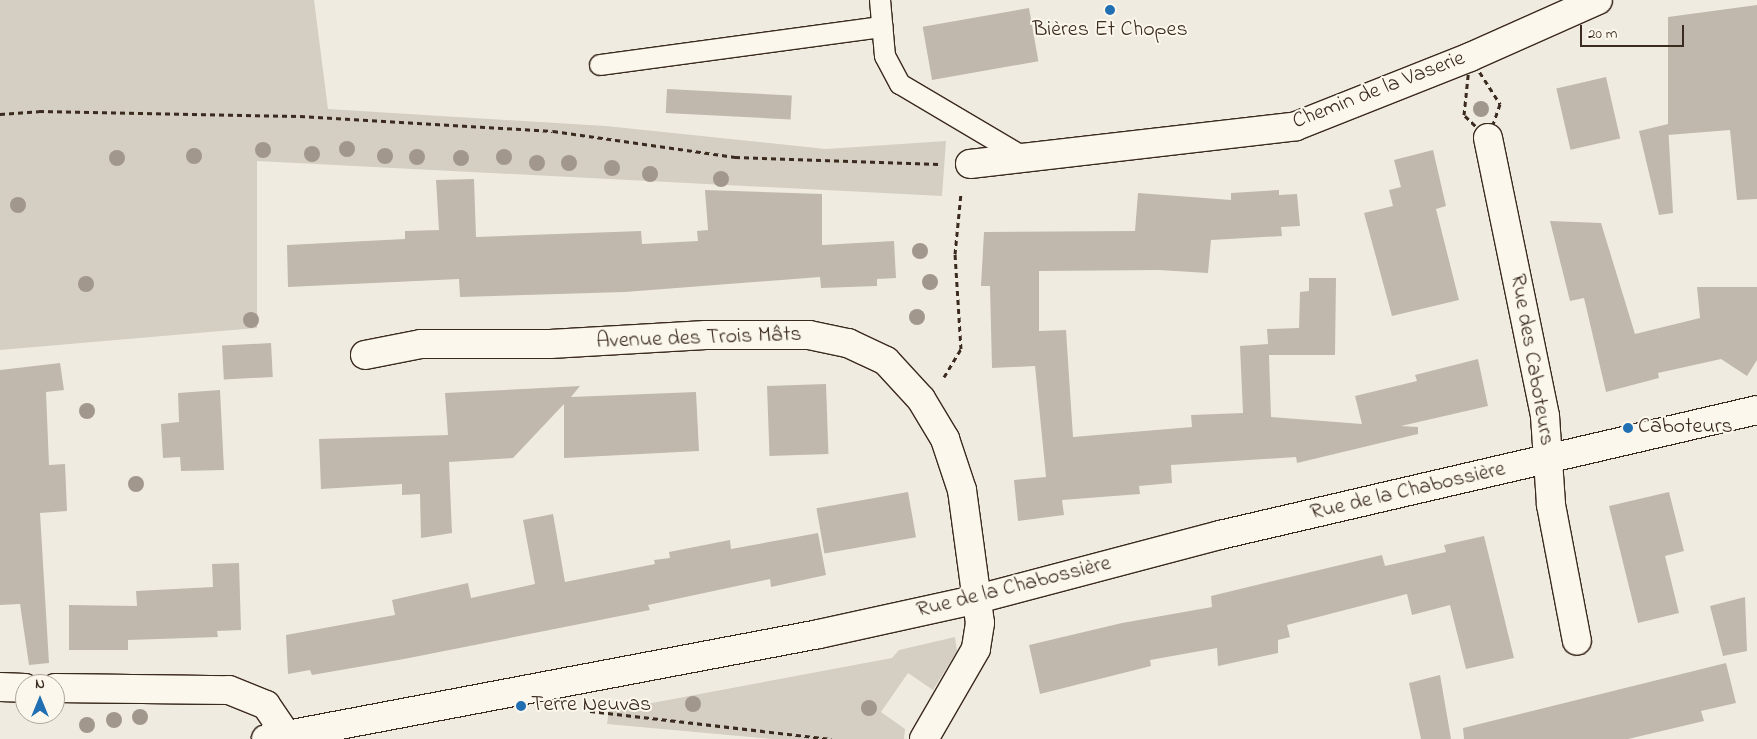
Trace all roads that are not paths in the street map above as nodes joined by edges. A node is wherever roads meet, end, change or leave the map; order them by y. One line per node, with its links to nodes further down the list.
1 (880, 0): 3 (lane)
2 (1598, 0): 6 (street, Chemin de la Vaserie)
3 (882, 27): 4 (lane); 6 (lane)
4 (600, 65)
5 (1488, 138): 10 (street, Rue des Caboteurs)
6 (1025, 158): 7 (street, Chemin de la Vaserie)
7 (970, 164)
8 (365, 355): 11 (street, Avenue des Trois Mâts)
9 (1757, 410): 10 (street, Rue de la Chabossière)
10 (1549, 459): 11 (street, Rue de la Chabossière); 12 (street, Rue des Caboteurs)
11 (974, 600): 16 (street, Rue de la Chabossière); 17 (street, Avenue des Trois Mâts)
12 (1577, 641)
13 (0, 687): 14 (street)
14 (15, 688)
15 (65, 688): 16 (street)
16 (281, 738)
17 (924, 739)

